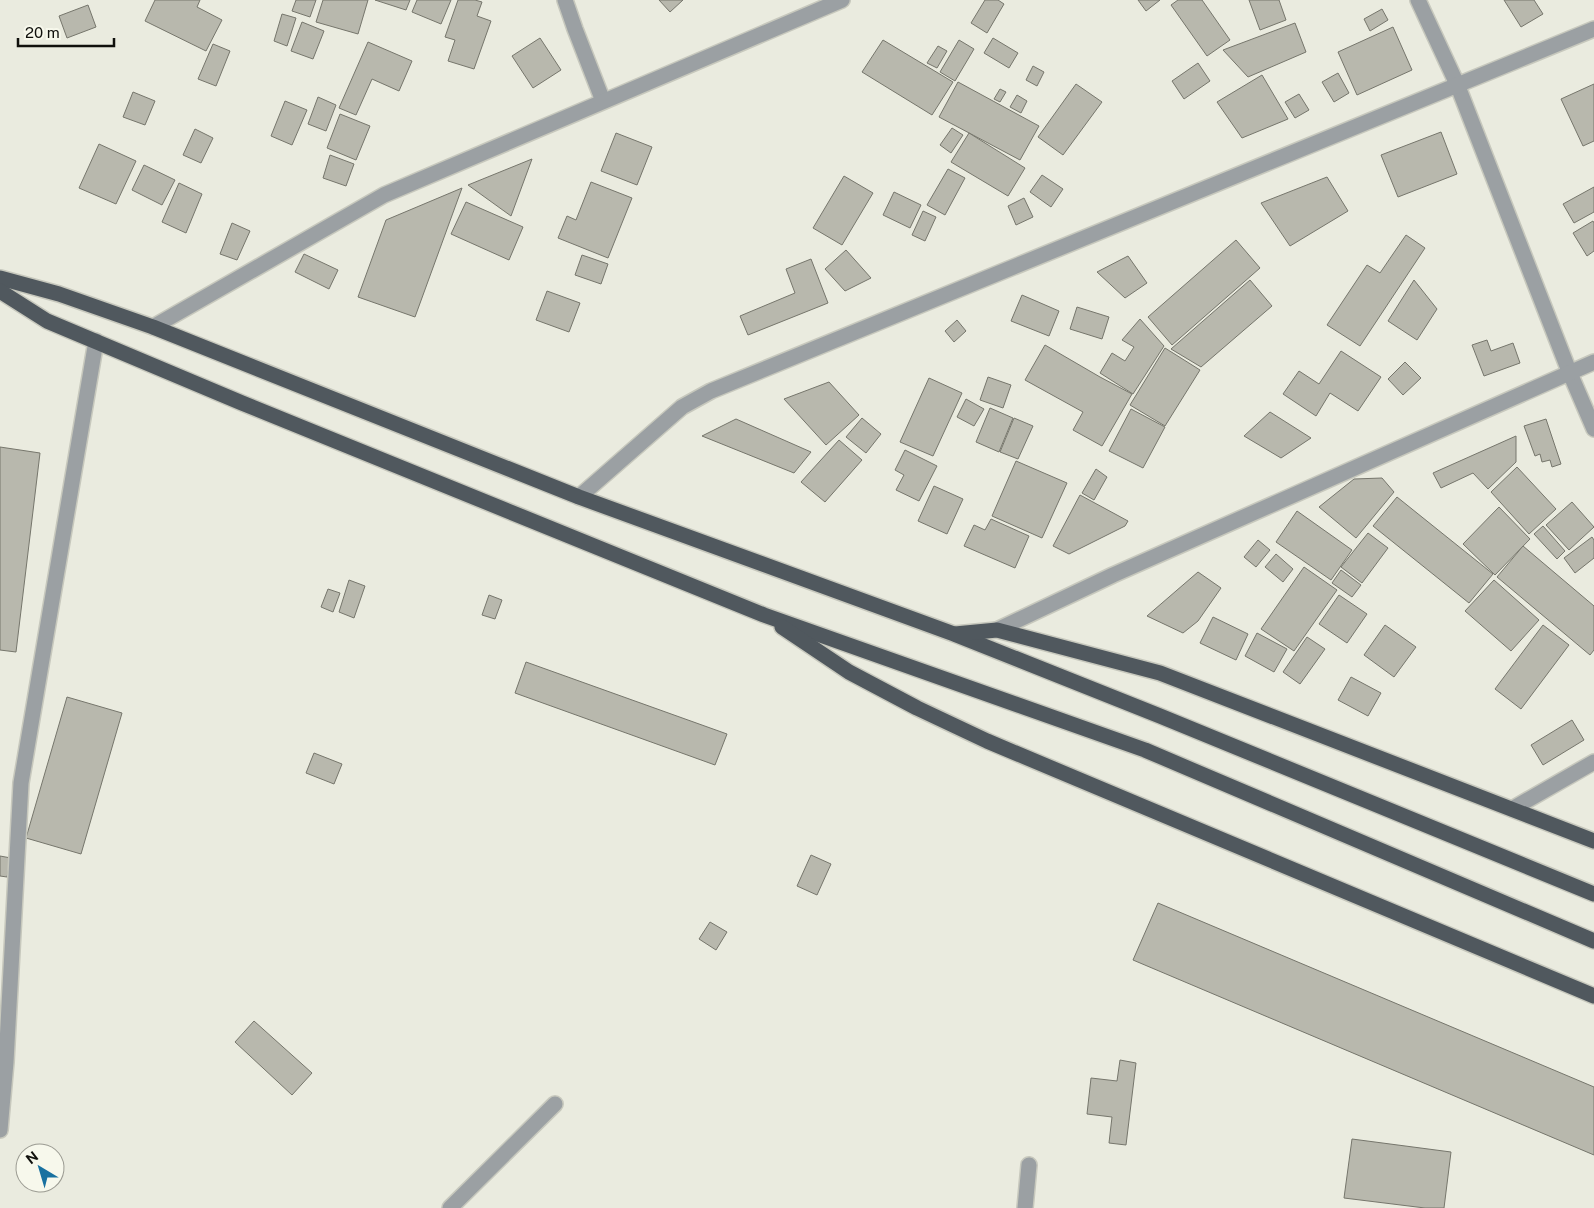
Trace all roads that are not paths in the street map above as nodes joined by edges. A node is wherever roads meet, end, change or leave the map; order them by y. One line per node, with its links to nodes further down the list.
1 (565, 0): 6 (street)
2 (842, 0): 6 (street)
3 (1418, 0): 5 (street)
4 (1594, 28): 5 (street)
5 (1457, 84): 12 (street); 14 (street)
6 (603, 101): 9 (street)
7 (0, 278): 9 (highway)
8 (0, 291): 10 (highway)
9 (152, 327): 14 (highway)
10 (96, 341): 15 (highway); 25 (street)
11 (1594, 362): 12 (street)
12 (1569, 371): 13 (street); 16 (street)
13 (1594, 429)
14 (579, 497): 17 (highway)
15 (764, 614): 22 (highway); 23 (highway)
16 (997, 630): 17 (highway); 19 (highway)
17 (954, 634): 21 (highway)
18 (1594, 762): 19 (street)
19 (1512, 810): 20 (highway)
20 (1594, 841)
21 (1594, 894)
22 (1594, 941)
23 (1594, 996)
24 (555, 1104): 27 (street)
25 (0, 1130)
26 (1029, 1165): 28 (street)
27 (450, 1208)
28 (1025, 1208)

